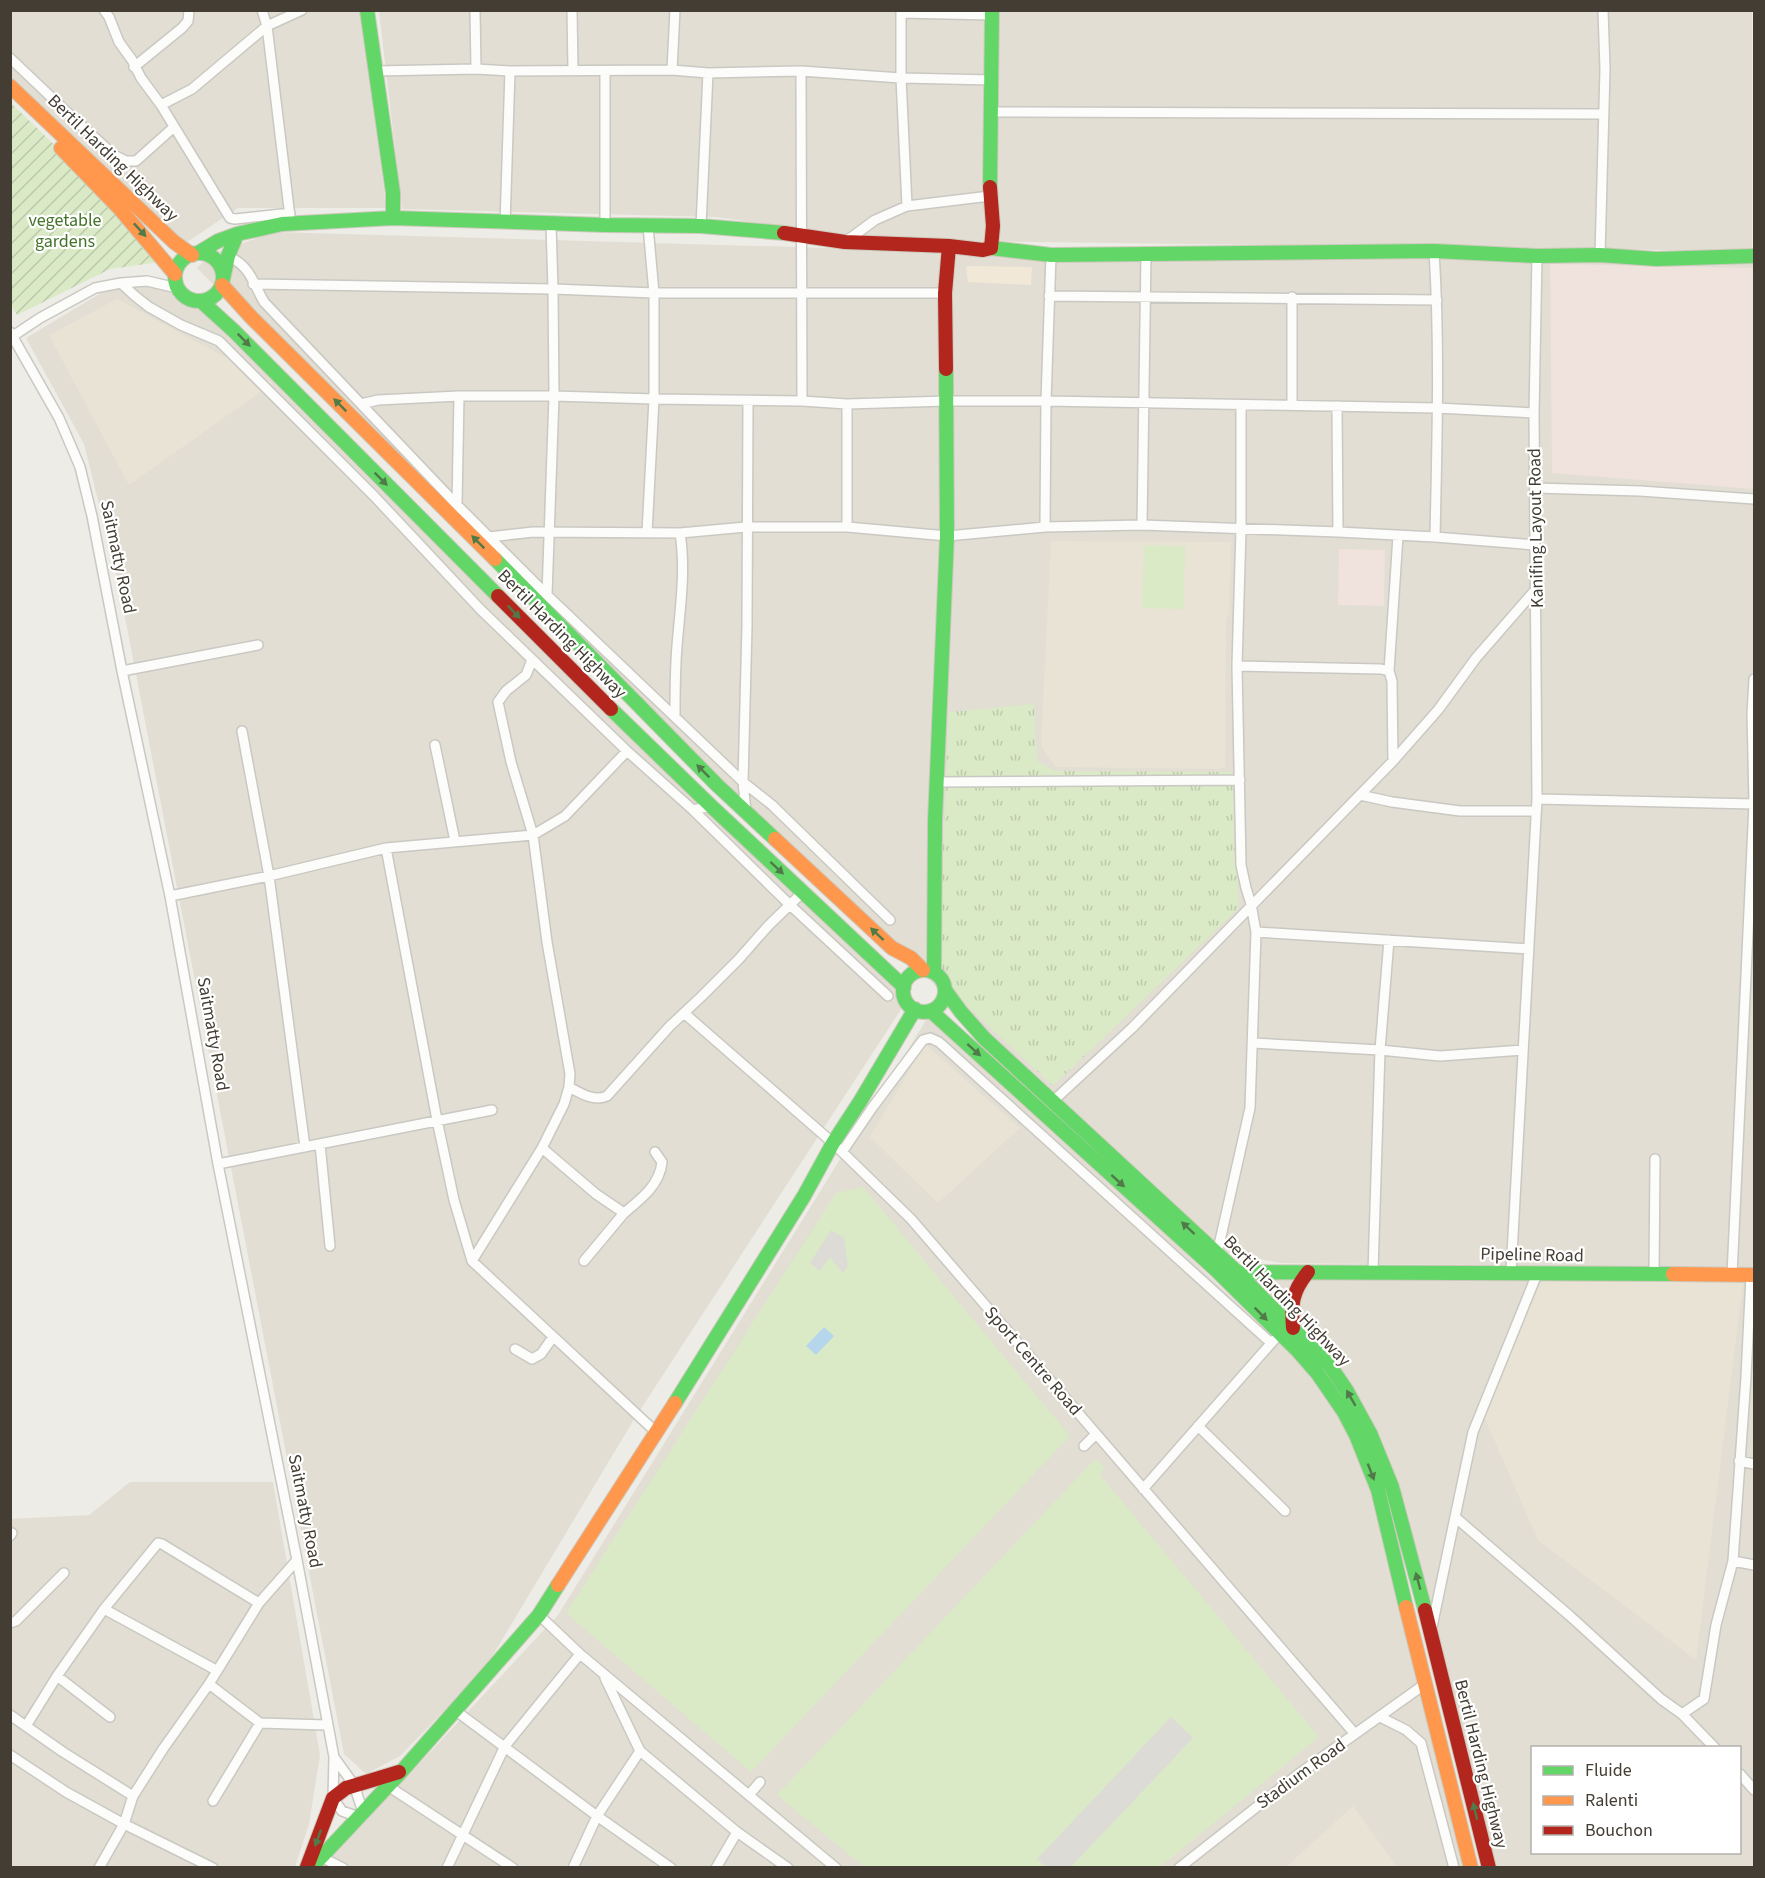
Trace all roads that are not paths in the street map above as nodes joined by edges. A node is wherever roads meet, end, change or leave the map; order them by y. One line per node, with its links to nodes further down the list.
1 (104, 10): 14 (street)
2 (189, 10): 14 (street)
3 (261, 10): 12 (street)
4 (302, 10): 12 (street)
5 (367, 10): 18 (main road)
6 (475, 10): 15 (street)
7 (572, 10): 16 (street)
8 (675, 10): 17 (street)
9 (1604, 10): 29 (street)
10 (901, 12): 11 (street); 23 (street)
11 (992, 13): 24 (main road)
12 (267, 26): 27 (street); 33 (street)
13 (10, 58): 30 (street)
14 (135, 67): 27 (street)
15 (476, 69): 18 (street); 19 (street)
16 (573, 70): 19 (street); 21 (street)
17 (672, 70): 21 (street); 22 (street)
18 (376, 71): 34 (main road)
19 (510, 71): 35 (street)
20 (801, 71): 22 (street); 23 (street); 41 (street)
21 (605, 72): 37 (street)
22 (708, 73): 39 (street)
23 (901, 78): 24 (street); 32 (street)
24 (992, 80): 28 (main road)
25 (10, 86): 47 (main road, Bertil Harding Highway)
26 (10, 100): 53 (main road, Bertil Harding Highway, one-way to 53)
27 (161, 105): 30 (street)
28 (990, 112): 29 (street); 31 (main road)
29 (1602, 114): 49 (street)
30 (174, 127): 33 (street)
31 (990, 196): 32 (street); 44 (main road)
32 (908, 206): 42 (street)
33 (290, 218): 34 (main road); 40 (main road)
34 (393, 218): 35 (main road)
35 (505, 222): 36 (main road)
36 (550, 224): 37 (main road); 57 (street)
37 (604, 225): 38 (main road)
38 (648, 226): 39 (main road); 59 (street)
39 (701, 226): 41 (main road)
40 (237, 234): 47 (main road); 50 (main road)
41 (802, 235): 42 (main road); 58 (street)
42 (845, 242): 43 (main road)
43 (949, 246): 44 (main road); 60 (main road)
44 (991, 248): 48 (main road)
45 (1434, 251): 46 (main road); 51 (main road); 64 (street)
46 (1146, 253): 48 (main road); 62 (street)
47 (195, 254): 53 (main road); 54 (main road)
48 (1051, 255): 61 (street)
49 (1600, 255): 51 (main road); 52 (main road)
50 (228, 256): 54 (main road); 56 (street)
51 (1537, 256): 81 (street, Kanifing Layout Road)
52 (1755, 256)
53 (176, 281): 55 (street); 65 (main road)
54 (222, 282): 65 (main road); 120 (main road, Bertil Harding Highway, one-way to 54)
55 (121, 283): 66 (street); 102 (street)
56 (253, 284): 57 (street); 75 (street)
57 (553, 289): 59 (street); 68 (street)
58 (801, 292): 59 (street); 60 (street); 71 (street)
59 (654, 293): 69 (street)
60 (945, 293): 72 (main road)
61 (1049, 296): 62 (street); 73 (street)
62 (1146, 297): 63 (street); 74 (street)
63 (1292, 297): 64 (street); 78 (street)
64 (1437, 300): 80 (street)
65 (201, 301): 118 (main road, Bertil Harding Highway, one-way to 118)
66 (12, 334): 104 (street, Saitmatty Road)
67 (459, 396): 68 (street); 75 (street); 84 (street)
68 (554, 396): 69 (street); 90 (street)
69 (654, 399): 70 (street); 92 (street)
70 (748, 401): 71 (street); 86 (street)
71 (802, 401): 76 (street)
72 (947, 401): 73 (street); 76 (street); 94 (main road)
73 (1046, 401): 74 (street); 88 (street)
74 (1144, 403): 77 (street); 85 (street)
75 (360, 404): 84 (street)
76 (847, 404): 87 (street)
77 (1241, 405): 78 (street); 89 (street)
78 (1292, 405): 79 (street)
79 (1337, 406): 80 (street); 91 (street)
80 (1437, 408): 81 (street); 97 (street)
81 (1534, 413): 82 (street, Kanifing Layout Road)
82 (1535, 488): 83 (street); 98 (street, Kanifing Layout Road)
83 (1755, 499)
84 (457, 506): 96 (street)
85 (1142, 525): 88 (street); 89 (street)
86 (746, 526): 87 (street); 93 (street); 113 (street)
87 (847, 527): 94 (street)
88 (1045, 527): 94 (street)
89 (1241, 529): 91 (street); 103 (street)
90 (549, 532): 92 (street); 96 (street); 100 (street)
91 (1338, 532): 95 (street)
92 (647, 533): 93 (street)
93 (680, 533): 107 (street)
94 (947, 536): 114 (main road)
95 (1398, 536): 97 (street); 105 (street)
96 (489, 537): 100 (street)
97 (1435, 537): 98 (street)
98 (1535, 544): 99 (street, Kanifing Layout Road)
99 (1537, 588): 111 (street); 116 (street, Kanifing Layout Road)
100 (547, 595): 107 (street)
101 (258, 645): 104 (street)
102 (532, 660): 110 (street); 122 (street)
103 (1237, 666): 105 (street); 112 (street)
104 (122, 671): 127 (street, Saitmatty Road)
105 (1389, 671): 111 (street)
106 (1755, 679): 117 (street)
107 (675, 717): 113 (street)
108 (242, 731): 125 (street)
109 (435, 745): 123 (street)
110 (627, 751): 119 (street); 122 (street)
111 (1393, 761): 115 (street)
112 (1240, 780): 114 (street); 128 (street)
113 (743, 782): 120 (street); 130 (street)
114 (937, 782): 134 (main road)
115 (1360, 795): 121 (street); 128 (street)
116 (1537, 799): 117 (street); 121 (street, Kanifing Layout Road)
117 (1754, 804): 166 (street)
118 (711, 806): 119 (street); 126 (main road, Bertil Harding Highway, one-way to 126)
119 (693, 810): 129 (street)
120 (746, 811): 134 (main road, Bertil Harding Highway, one-way to 120)
121 (1536, 811): 133 (street, Kanifing Layout Road)
122 (534, 834): 123 (street); 144 (street)
123 (455, 841): 124 (street)
124 (386, 848): 125 (street); 147 (street)
125 (269, 876): 127 (street); 149 (street)
126 (802, 892): 129 (street); 135 (main road, Bertil Harding Highway)
127 (170, 896): 154 (street, Saitmatty Road)
128 (1251, 904): 131 (street); 145 (street)
129 (790, 905): 137 (street); 140 (street)
130 (890, 920)
131 (1256, 932): 132 (street); 141 (street)
132 (1389, 940): 133 (street); 142 (street)
133 (1529, 949): 143 (street, Kanifing Layout Road)
134 (928, 971): 135 (main road); 136 (main road)
135 (904, 987): 138 (main road)
136 (945, 990): 139 (main road); 145 (main road, Bertil Harding Highway)
137 (888, 996)
138 (915, 1010): 139 (main road); 151 (main road)
139 (931, 1011): 168 (main road, Bertil Harding Highway, one-way to 168)
140 (684, 1013): 144 (street); 151 (street, Sport Centre Road)
141 (1253, 1043): 142 (street); 157 (street)
142 (1380, 1050): 143 (street); 162 (street)
143 (1522, 1050): 163 (street, Kanifing Layout Road)
144 (569, 1087): 150 (street)
145 (1052, 1102): 157 (main road, Bertil Harding Highway, one-way to 145)
146 (492, 1110): 147 (street)
147 (437, 1120): 148 (street); 158 (street)
148 (320, 1144): 149 (street); 156 (street)
149 (305, 1147): 154 (street)
150 (542, 1148): 155 (street); 158 (street)
151 (837, 1148): 168 (street); 173 (main road); 174 (street, Sport Centre Road)
152 (655, 1152): 155 (street)
153 (1655, 1159): 165 (street)
154 (218, 1164): 181 (street, Saitmatty Road)
155 (624, 1213): 159 (street)
156 (330, 1246)
157 (1217, 1254): 160 (main road, Bertil Harding Highway)
158 (472, 1261): 169 (street)
159 (584, 1261)
160 (1237, 1272): 161 (main road, Pipeline Road); 168 (main road, Bertil Harding Highway)
161 (1308, 1272): 162 (main road, Pipeline Road); 168 (main road)
162 (1373, 1272): 163 (main road, Pipeline Road)
163 (1511, 1272): 164 (main road, Pipeline Road)
164 (1537, 1274): 165 (main road, Pipeline Road); 180 (street)
165 (1654, 1274): 166 (main road, Pipeline Road)
166 (1732, 1275): 167 (main road, Pipeline Road)
167 (1753, 1275): 171 (street)
168 (1281, 1335): 172 (street); 189 (main road, Bertil Harding Highway, one-way to 168); 195 (main road, Bertil Harding Highway, one-way to 195)
169 (553, 1337): 170 (street); 173 (street)
170 (515, 1349)
171 (1750, 1377): 176 (street)
172 (1198, 1426): 178 (street); 179 (street)
173 (657, 1433): 187 (main road)
174 (1096, 1434): 175 (street); 178 (street, Sport Centre Road)
175 (1084, 1446)
176 (1739, 1461): 177 (street); 182 (street)
177 (1755, 1464)
178 (1143, 1489): 204 (street, Sport Centre Road)
179 (1285, 1511)
180 (1455, 1517): 189 (street); 197 (street)
181 (297, 1560): 185 (street); 202 (street, Saitmatty Road)
182 (1733, 1561): 183 (street); 197 (street)
183 (1755, 1565)
184 (64, 1573): 188 (street)
185 (259, 1604): 186 (street); 191 (street)
186 (104, 1609): 191 (street); 193 (street)
187 (539, 1615): 190 (street); 196 (main road)
188 (10, 1623)
189 (1431, 1634): 240 (main road, Bertil Harding Highway, one-way to 189)
190 (580, 1654): 192 (street); 205 (street)
191 (216, 1670): 194 (street)
192 (603, 1673): 207 (street); 216 (street)
193 (57, 1676): 199 (street); 203 (street)
194 (209, 1684): 201 (street); 217 (street)
195 (1425, 1684): 200 (street, Stadium Road); 239 (main road, Bertil Harding Highway)
196 (456, 1711): 205 (street); 210 (main road)
197 (1682, 1714): 206 (street)
198 (10, 1715): 203 (street)
199 (110, 1717)
200 (1380, 1717): 204 (street, Stadium Road); 238 (street)
201 (260, 1723): 202 (street); 218 (street)
202 (326, 1725): 209 (street, Saitmatty Road)
203 (26, 1726): 217 (street)
204 (1355, 1734): 237 (street, Stadium Road)
205 (505, 1746): 221 (street); 224 (street)
206 (1713, 1746)
207 (640, 1750): 221 (street); 223 (street)
208 (10, 1755): 222 (street)
209 (334, 1757): 213 (street); 219 (street)
210 (401, 1772): 213 (main road); 214 (main road)
211 (1741, 1775): 215 (street)
212 (760, 1782): 216 (street)
213 (354, 1785): 219 (main road); 220 (street)
214 (388, 1786): 220 (main road); 224 (street)
215 (1755, 1790)
216 (748, 1795): 236 (street)
217 (133, 1796): 222 (street)
218 (213, 1801)
219 (331, 1803): 220 (street); 228 (main road, one-way to 228)
220 (361, 1815): 225 (main road)
221 (597, 1816): 232 (street); 233 (street)
222 (124, 1824): 226 (street); 227 (street)
223 (737, 1832): 234 (street); 235 (street)
224 (462, 1834): 230 (street); 231 (street)
225 (321, 1857): 228 (main road); 229 (street)
226 (99, 1868)
227 (213, 1868)
228 (309, 1868)
229 (343, 1868)
230 (447, 1868)
231 (513, 1868)
232 (573, 1868)
233 (671, 1868)
234 (716, 1868)
235 (788, 1868)
236 (836, 1868)
237 (1179, 1868)
238 (1454, 1868)
239 (1471, 1868)
240 (1489, 1868)

